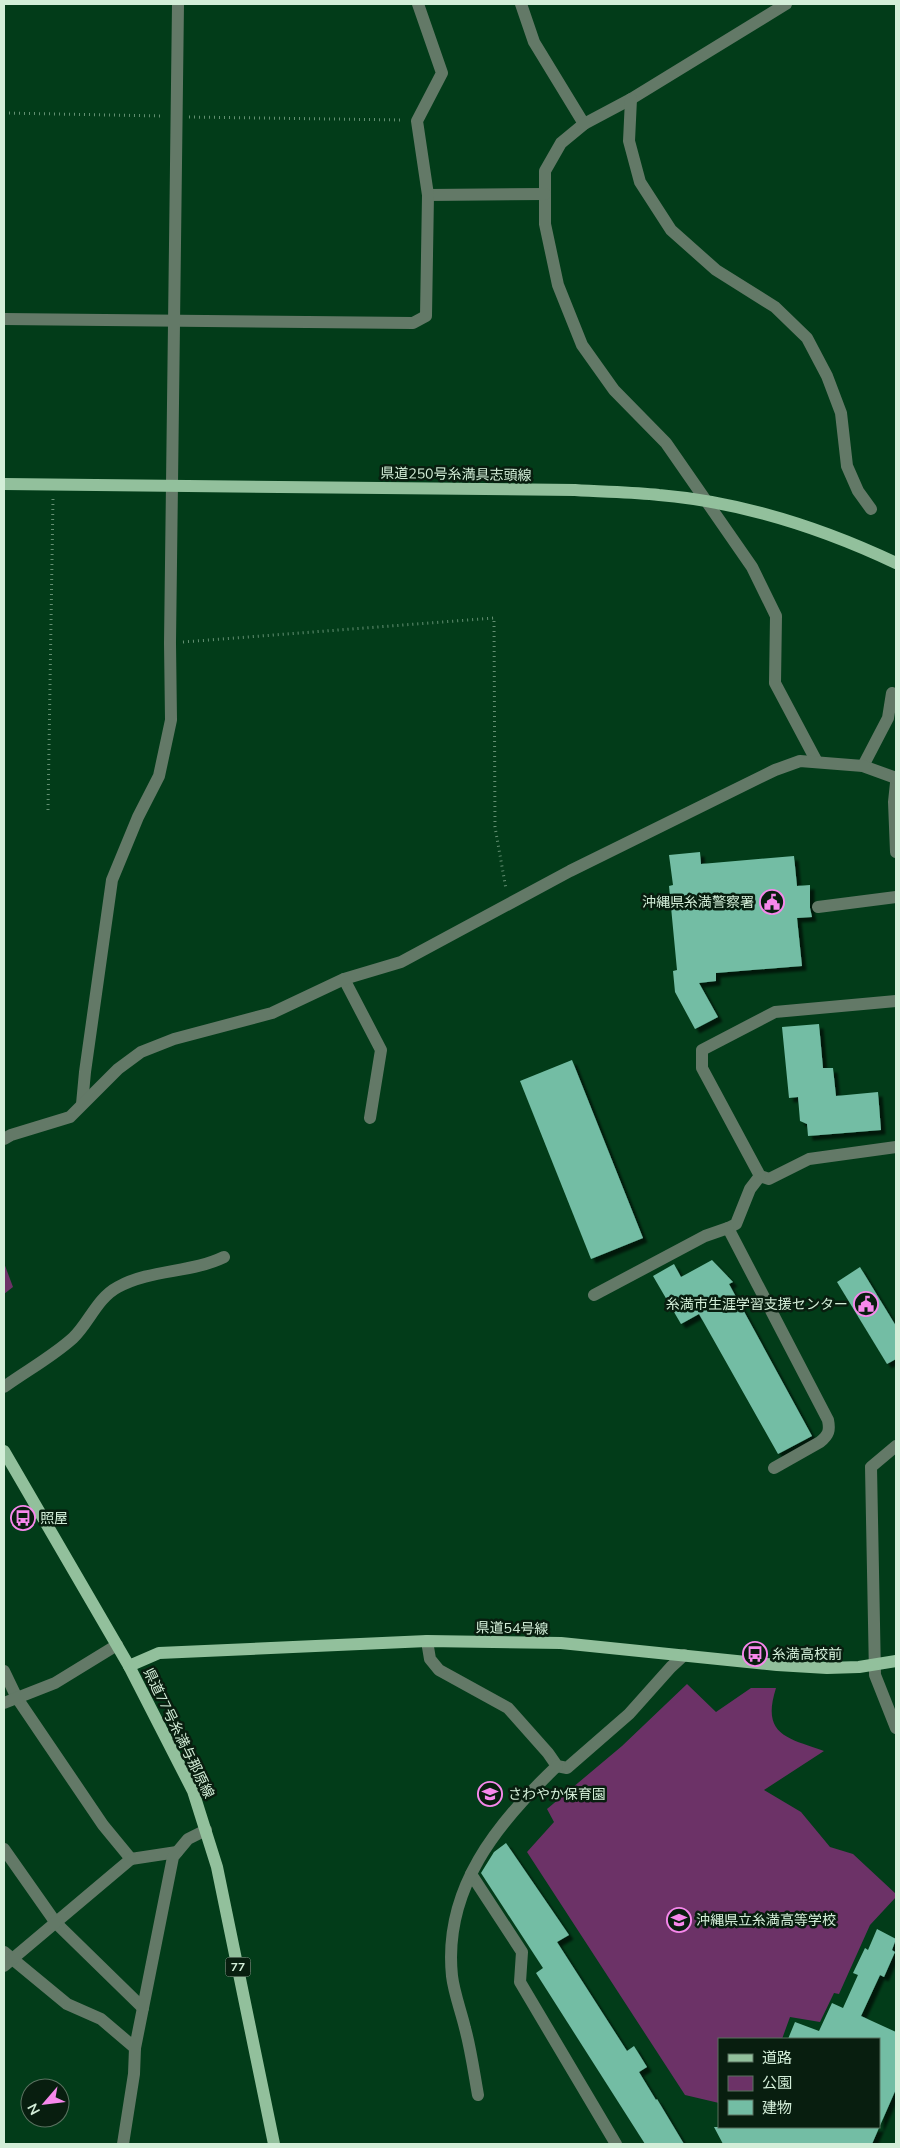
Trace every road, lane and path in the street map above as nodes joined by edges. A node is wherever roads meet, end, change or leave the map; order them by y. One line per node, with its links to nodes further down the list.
1 (178, 4): 7 (street)
2 (418, 4): 8 (street)
3 (521, 4): 9 (street)
4 (786, 4): 5 (street)
5 (631, 99): 9 (street); 18 (street)
6 (4, 113): 7 (path)
7 (177, 116): 8 (path); 13 (street)
8 (417, 121): 11 (street)
9 (584, 124): 10 (street)
10 (545, 194): 11 (street); 17 (street)
11 (428, 195): 13 (street)
12 (4, 319): 13 (street)
13 (175, 320): 16 (street)
14 (4, 484): 15 (main road, 県道250号糸満具志頭線)
15 (53, 485): 16 (main road, 県道250号糸満具志頭線); 26 (path)
16 (172, 486): 17 (main road, 県道250号糸満具志頭線); 20 (street)
17 (706, 502): 19 (main road, 県道250号糸満具志頭線); 22 (street)
18 (870, 509)
19 (896, 563)
20 (170, 643): 29 (path); 33 (street)
21 (892, 694): 23 (street)
22 (817, 762): 23 (street); 29 (street)
23 (864, 766): 24 (street)
24 (896, 778)
25 (896, 783): 27 (street)
26 (48, 810)
27 (896, 852)
28 (896, 897): 30 (street)
29 (508, 903): 31 (street)
30 (818, 907)
31 (344, 979): 33 (street); 34 (street)
32 (896, 1001): 37 (street)
33 (82, 1104): 35 (street)
34 (370, 1118)
35 (4, 1139)
36 (896, 1147): 37 (street)
37 (760, 1176): 38 (street)
38 (728, 1228): 40 (street); 44 (street)
39 (224, 1257): 41 (street)
40 (594, 1295)
41 (4, 1387)
42 (896, 1446): 49 (street)
43 (4, 1451): 46 (main road, 県道77号糸満与那原線 / 77)
44 (774, 1468)
45 (427, 1641): 47 (main road, 県道54号線); 50 (main road, 県道54号線); 55 (street)
46 (118, 1645): 50 (main road, 県道77号糸満与那原線 / 77); 52 (street)
47 (684, 1655): 49 (main road, 県道54号線); 55 (street)
48 (896, 1661): 49 (main road, 県道54号線)
49 (875, 1664): 54 (street)
50 (129, 1666): 56 (main road, 県道77号糸満与那原線 / 77)
51 (4, 1671): 52 (street)
52 (17, 1698): 53 (street); 59 (street)
53 (4, 1703)
54 (896, 1728)
55 (557, 1766): 60 (street)
56 (206, 1830): 58 (street); 67 (main road, 県道77号糸満与那原線 / 77)
57 (4, 1849): 61 (street)
58 (177, 1852): 59 (street); 63 (street)
59 (131, 1859): 61 (street)
60 (471, 1874): 65 (street); 68 (street)
61 (56, 1923): 62 (street); 63 (street)
62 (7, 1959): 64 (street)
63 (143, 2008): 64 (street)
64 (135, 2048): 66 (street)
65 (478, 2096)
66 (123, 2144)
67 (274, 2144)
68 (616, 2144)

